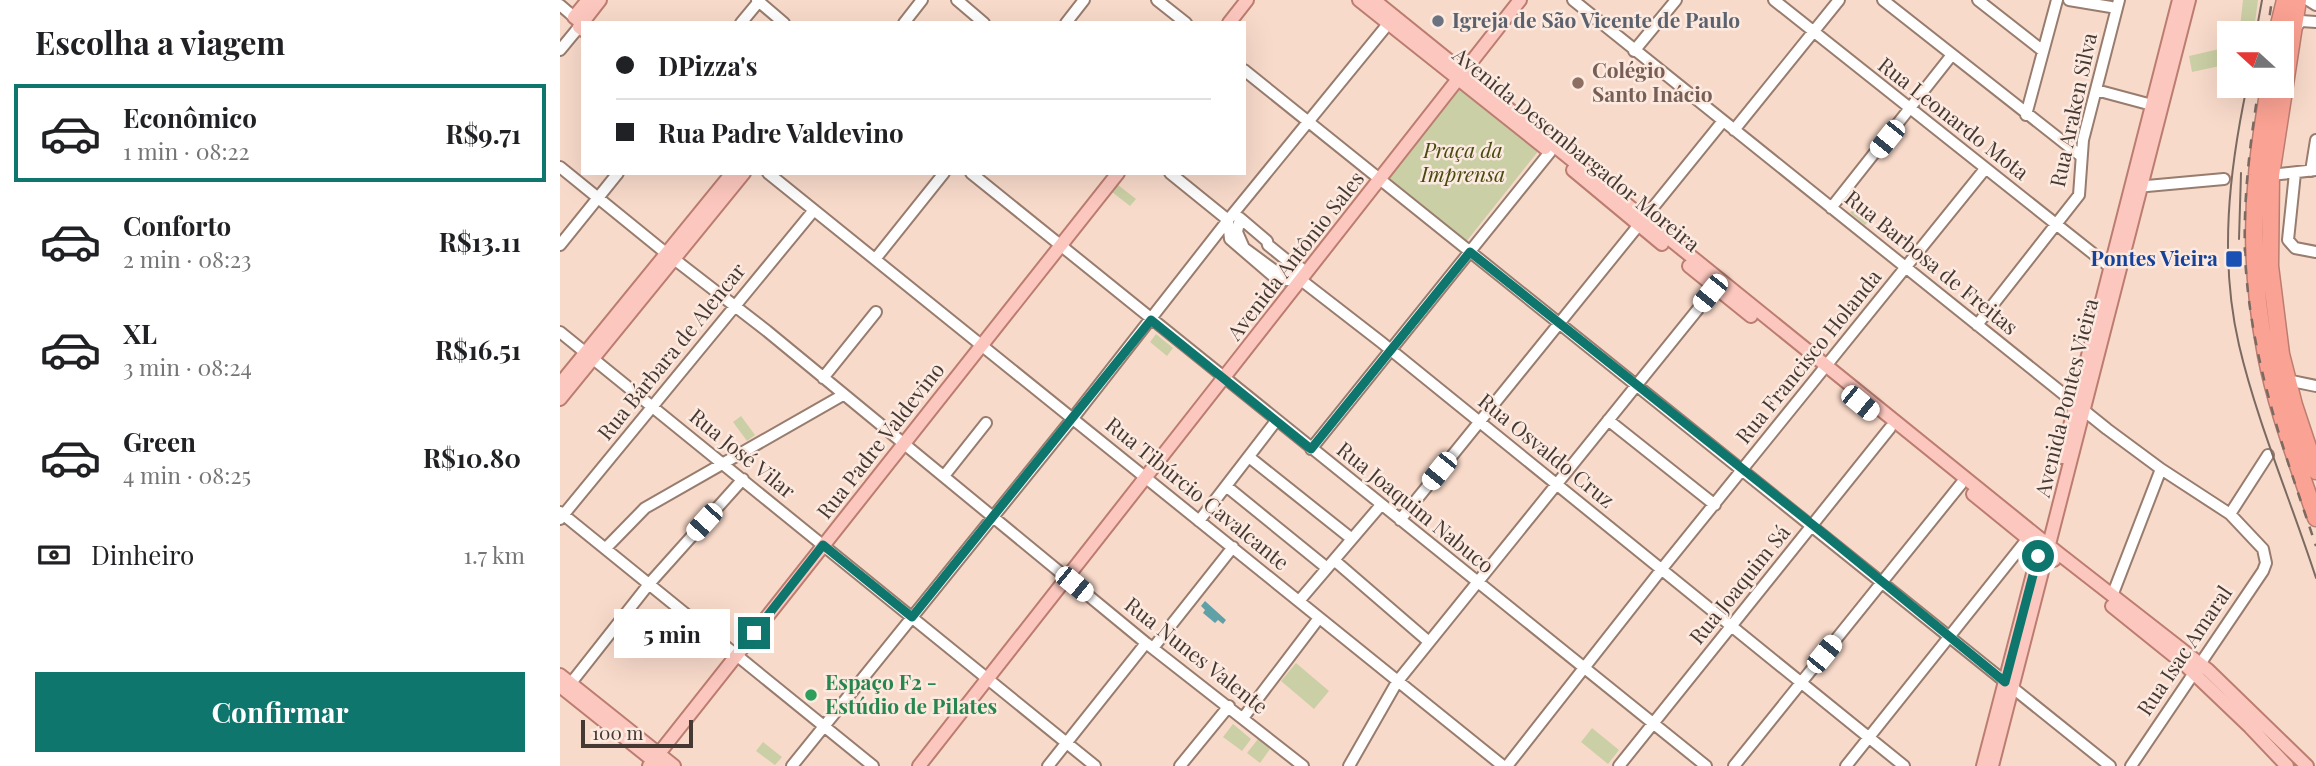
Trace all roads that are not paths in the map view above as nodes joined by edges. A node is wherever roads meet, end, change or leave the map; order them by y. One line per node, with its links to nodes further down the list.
1 (588, 0): 28 (main road)
2 (600, 0): 29 (main road)
3 (922, 0): 32 (street)
4 (957, 0): 33 (street)
5 (1084, 0): 34 (street)
6 (1157, 0): 35 (street)
7 (1247, 0): 36 (main road)
8 (1359, 0): 42 (main road, Avenida Desembargador Moreira)
9 (1374, 0): 50 (main road, Avenida Desembargador Moreira)
10 (1520, 0): 50 (main road, Avenida Antônio Sales)
11 (1573, 0): 46 (street, Rua Barbosa de Freitas)
12 (1676, 0): 46 (street)
13 (1773, 0): 44 (street, Rua Leonardo Mota)
14 (1839, 0): 44 (street)
15 (1883, 0): 48 (street)
16 (1978, 0): 47 (street)
17 (2057, 0): 47 (street)
18 (2069, 0): 25 (street)
19 (2179, 0): 54 (main road, Avenida Pontes Vieira)
20 (2189, 0): 78 (main road, Avenida Pontes Vieira)
21 (2298, 0): 38 (highway)
22 (2308, 0): 27 (street)
23 (758, 1): 30 (street); 31 (street)
24 (2284, 3): 37 (highway)
25 (2115, 4): 51 (street, Rua Araken Silva)
26 (560, 5): 39 (street)
27 (2316, 5)
28 (583, 21)
29 (584, 21)
30 (743, 21)
31 (782, 21)
32 (906, 21)
33 (982, 21)
34 (1068, 21)
35 (1183, 21)
36 (1230, 21)
37 (2284, 21)
38 (2290, 21)
39 (581, 22)
40 (2316, 22): 43 (street)
41 (581, 24): 45 (street)
42 (1388, 24): 50 (main road, Avenida Desembargador Moreira); 57 (street)
43 (2294, 26)
44 (1813, 33): 55 (street, Rua Leonardo Mota); 59 (street)
45 (560, 50)
46 (1634, 51): 58 (street, Rua Barbosa de Freitas)
47 (2043, 51): 56 (street)
48 (1951, 56): 55 (street); 56 (street)
49 (1246, 72): 57 (street)
50 (1461, 74): 61 (main road, Avenida Desembargador Moreira); 76 (main road, Avenida Antônio Sales); 84 (main road, Avenida Desembargador Moreira)
51 (2096, 90): 54 (street); 62 (street, Rua Araken Silva)
52 (2268, 98): 141 (highway)
53 (2278, 98): 74 (highway)
54 (2152, 105): 78 (main road, Avenida Pontes Vieira)
55 (1910, 110): 64 (street, Rua Leonardo Mota); 80 (street)
56 (2026, 115): 62 (street)
57 (1309, 121): 76 (street); 82 (street)
58 (1723, 121): 59 (street, Rua Barbosa de Freitas); 84 (street)
59 (1734, 130): 80 (street, Rua Barbosa de Freitas)
60 (2316, 140): 65 (street)
61 (1550, 152): 84 (main road, Avenida Desembargador Moreira); 88 (street)
62 (2081, 156): 85 (street, Rua Araken Silva)
63 (560, 167): 79 (street, Rua Nunes Valente)
64 (1985, 169): 85 (street, Rua Leonardo Mota); 93 (street, Rua Francisco Holanda)
65 (2313, 171): 66 (street)
66 (2295, 173): 74 (street); 89 (street)
67 (616, 175): 79 (street)
68 (731, 175): 90 (main road)
69 (742, 175): 90 (main road)
70 (942, 175): 91 (street)
71 (973, 175): 87 (street, Rua Joaquim Nabuco)
72 (1116, 175): 87 (main road, Rua Padre Valdevino)
73 (1172, 175): 83 (street, Rua Osvaldo Cruz)
74 (2271, 175): 108 (highway)
75 (776, 176): 81 (street, Rua Tibúrcio Cavalcante)
76 (1380, 179): 88 (street); 94 (main road, Avenida Antônio Sales)
77 (2224, 179): 78 (street)
78 (2136, 187): 92 (main road, Avenida Pontes Vieira); 115 (main road, Avenida Pontes Vieira)
79 (598, 198): 86 (street); 90 (street, Rua Nunes Valente)
80 (1831, 208): 93 (street, Rua Barbosa de Freitas)
81 (814, 210): 91 (street, Rua Tibúrcio Cavalcante); 96 (street, Rua Bárbara de Alencar)
82 (1236, 210): 83 (street); 94 (street, Rua Osvaldo Cruz)
83 (1228, 220): 94 (street, Rua Osvaldo Cruz); 98 (street)
84 (1641, 221): 95 (main road, Avenida Desembargador Moreira); 99 (street); 105 (main road, Avenida Desembargador Moreira)
85 (2056, 224): 92 (street, Rua Leonardo Mota); 100 (street)
86 (560, 244)
87 (1060, 247): 98 (street, Rua Joaquim Nabuco); 102 (main road, Rua Padre Valdevino)
88 (1470, 252): 99 (street); 103 (street)
89 (2316, 252)
90 (671, 256): 96 (street, Rua Nunes Valente); 104 (main road)
91 (876, 258): 102 (street, Rua Tibúrcio Cavalcante)
92 (2110, 267): 115 (main road, Avenida Pontes Vieira)
93 (1906, 268): 100 (street, Rua Barbosa de Freitas); 105 (street, Rua Francisco Holanda)
94 (1303, 273): 94 (street); 103 (street, Rua Osvaldo Cruz); 107 (main road, Avenida Antônio Sales)
95 (1715, 288): 105 (main road, Avenida Desembargador Moreira); 110 (street)
96 (734, 306): 106 (street, Rua Nunes Valente); 114 (street, Rua Bárbara de Alencar)
97 (876, 312): 106 (street)
98 (1151, 320): 107 (street, Rua Joaquim Nabuco); 116 (street)
99 (1559, 323): 110 (street); 119 (street)
100 (1977, 325): 115 (street, Rua Barbosa de Freitas)
101 (560, 332): 104 (street, Rua José Vilar)
102 (982, 346): 116 (street, Rua Tibúrcio Cavalcante); 122 (main road, Rua Padre Valdevino)
103 (1390, 349): 119 (street, Rua Osvaldo Cruz); 123 (street)
104 (589, 356): 109 (main road); 113 (main road); 114 (street, Rua José Vilar)
105 (1824, 370): 121 (main road, Avenida Desembargador Moreira); 127 (street, Rua Francisco Holanda); 146 (main road, Avenida Desembargador Moreira)
106 (823, 378): 112 (street, Rua Nunes Valente)
107 (1224, 379): 118 (street, Rua Joaquim Nabuco); 131 (main road, Avenida Antônio Sales)
108 (2287, 380): 111 (street); 129 (highway)
109 (560, 384)
110 (1637, 385): 117 (street); 127 (street)
111 (2316, 386)
112 (843, 395): 122 (street, Rua Nunes Valente); 126 (street)
113 (560, 399)
114 (652, 406): 126 (street, Rua José Vilar); 139 (street, Rua Bárbara de Alencar)
115 (2079, 406): 128 (street, Rua Barbosa de Freitas); 146 (main road, Avenida Pontes Vieira)
116 (1073, 418): 131 (street, Rua Tibúrcio Cavalcante); 140 (street)
117 (1608, 420): 133 (street); 137 (street)
118 (1276, 421): 123 (street, Rua Joaquim Nabuco); 125 (street)
119 (1479, 421): 133 (street, Rua Osvaldo Cruz); 143 (street)
120 (986, 423): 130 (street)
121 (1890, 428): 134 (main road, Avenida Desembargador Moreira); 144 (street, Rua Joaquim Sá)
122 (904, 443): 130 (street, Rua Nunes Valente); 147 (main road, Rua Padre Valdevino)
123 (1311, 449): 136 (street, Rua Joaquim Nabuco)
124 (2268, 455): 138 (street)
125 (1249, 457): 135 (street); 145 (street)
126 (724, 463): 132 (street, Rua José Vilar); 149 (street)
127 (1742, 469): 137 (street, Rua Francisco Holanda); 144 (street)
128 (2161, 469): 138 (street, Rua Barbosa de Freitas); 157 (street)
129 (2316, 471)
130 (944, 475): 140 (street, Rua Nunes Valente)
131 (1146, 478): 142 (street, Rua Tibúrcio Cavalcante); 153 (main road, Avenida Antônio Sales)
132 (743, 479): 147 (street, Rua José Vilar); 156 (street)
133 (1556, 484): 152 (street, Rua Osvaldo Cruz); 155 (street)
134 (1961, 484): 146 (main road, Avenida Desembargador Moreira); 154 (street)
135 (1226, 486): 142 (street); 151 (street)
136 (1381, 505): 143 (street, Rua Joaquim Nabuco); 145 (street)
137 (1714, 505): 152 (street, Rua Francisco Holanda)
138 (2230, 514): 150 (street, Rua Barbosa de Freitas)
139 (561, 515): 149 (street)
140 (994, 516): 153 (street, Rua Nunes Valente); 159 (street)
141 (2316, 518)
142 (1199, 520): 148 (street, Rua Tibúrcio Cavalcante)
143 (1400, 520): 155 (street, Rua Joaquim Nabuco)
144 (1813, 525): 154 (street); 161 (street, Rua Joaquim Sá)
145 (1352, 539): 151 (street)
146 (2040, 543): 157 (main road, Avenida Desembargador Moreira); 162 (street); 167 (main road, Avenida Desembargador Moreira); 173 (main road, Avenida Pontes Vieira)
147 (823, 545): 159 (street, Rua José Vilar); 165 (main road, Rua Padre Valdevino)
148 (1233, 547): 158 (street, Rua Tibúrcio Cavalcante); 164 (street)
149 (606, 548): 156 (street)
150 (2265, 555): 167 (street, Rua Isac Amaral)
151 (1331, 564): 158 (street); 163 (street)
152 (1661, 570): 161 (street, Rua Osvaldo Cruz); 166 (street, Rua Francisco Holanda)
153 (1067, 578): 164 (street, Rua Nunes Valente); 169 (main road, Avenida Antônio Sales)
154 (1882, 581): 162 (street); 171 (street)
155 (1477, 583): 163 (street); 166 (street, Rua Joaquim Nabuco)
156 (649, 584): 165 (street); 172 (street)
157 (2112, 596): 167 (main road, Avenida Desembargador Moreira)
158 (1299, 601): 160 (street, Rua Tibúrcio Cavalcante)
159 (912, 617): 169 (street, Rua José Vilar); 177 (street)
160 (1319, 618): 170 (street, Rua Tibúrcio Cavalcante); 175 (street)
161 (1731, 627): 171 (street, Rua Osvaldo Cruz); 176 (street, Rua Joaquim Sá)
162 (1950, 637): 173 (street); 178 (street)
163 (1429, 642): 170 (street)
164 (1149, 645): 174 (street, Rua Nunes Valente); 179 (street)
165 (737, 654): 177 (street); 180 (main road, Rua Padre Valdevino)
166 (1585, 668): 176 (street, Rua Joaquim Nabuco); 190 (street, Rua Francisco Holanda)
167 (2196, 668): 199 (street, Rua Isac Amaral); 200 (main road); 201 (main road)
168 (560, 674): 172 (main road)
169 (988, 679): 179 (street, Rua José Vilar); 184 (main road, Avenida Antônio Sales)
170 (1397, 682): 189 (street); 190 (street, Rua Tibúrcio Cavalcante)
171 (1801, 682): 178 (street, Rua Osvaldo Cruz); 193 (street)
172 (566, 685): 180 (main road)
173 (2009, 685): 196 (main road, Avenida Pontes Vieira); 197 (main road, Avenida Pontes Vieira); 198 (street)
174 (1229, 706): 175 (street, Rua Nunes Valente); 187 (street)
175 (1243, 718): 188 (street, Rua Nunes Valente)
176 (1654, 724): 191 (street, Rua Joaquim Sá); 192 (street, Rua Joaquim Nabuco)
177 (824, 726): 182 (street); 183 (street)
178 (1869, 738): 194 (street); 195 (street, Rua Osvaldo Cruz)
179 (1066, 743): 185 (street); 186 (street, Rua José Vilar)
180 (655, 762): 181 (main road)
181 (674, 766)
182 (792, 766)
183 (873, 766)
184 (919, 766)
185 (1048, 766)
186 (1095, 766)
187 (1180, 766)
188 (1303, 766)
189 (1349, 766)
190 (1505, 766)
191 (1619, 766)
192 (1706, 766)
193 (1734, 766)
194 (1846, 766)
195 (1904, 766)
196 (1983, 766)
197 (1993, 766)
198 (2110, 766)
199 (2131, 766)
200 (2287, 766)
201 (2307, 766)

